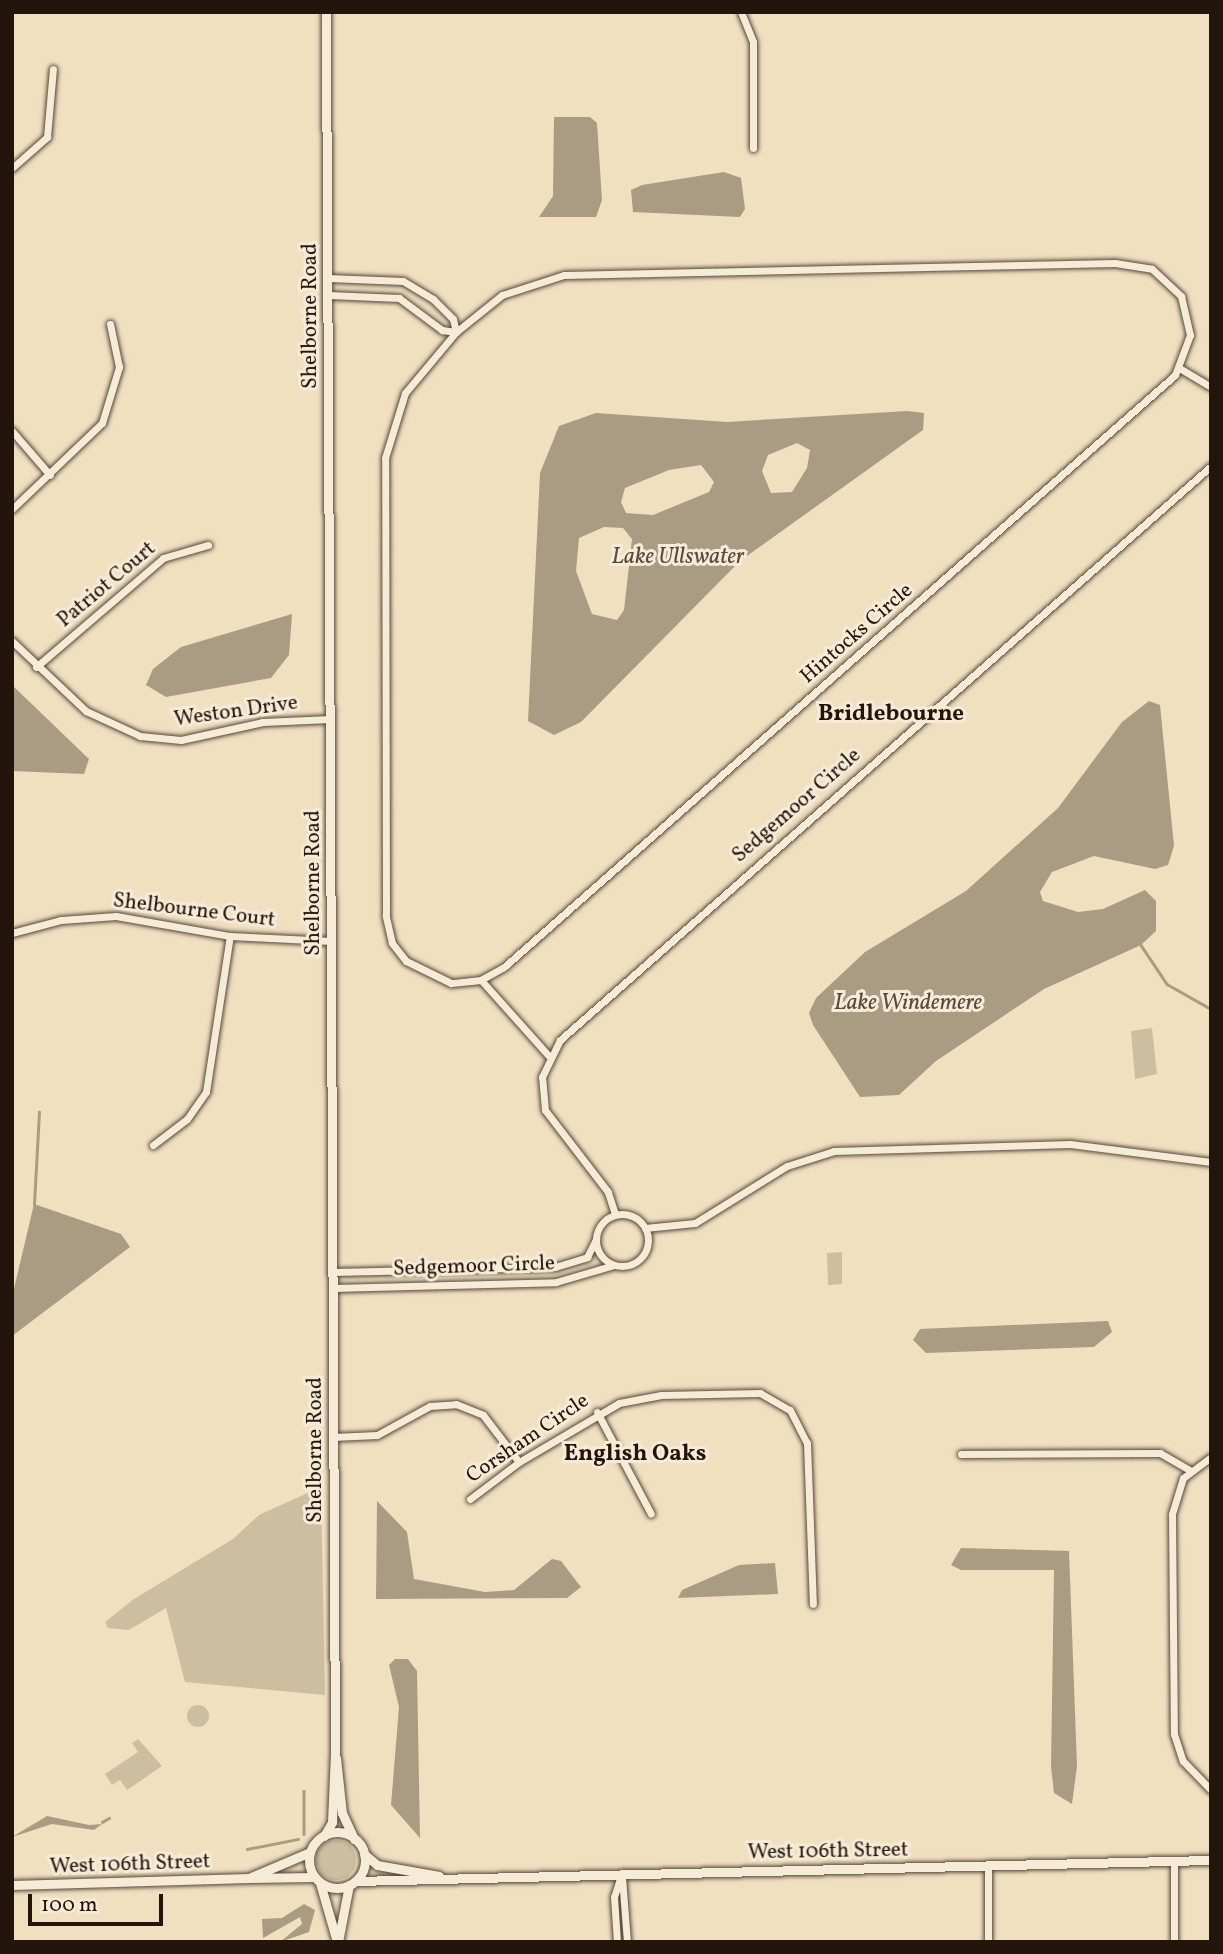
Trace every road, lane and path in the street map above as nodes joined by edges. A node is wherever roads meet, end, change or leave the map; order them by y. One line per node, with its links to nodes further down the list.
1 (326, 12): 6 (street, Shelborne Road)
2 (741, 12): 4 (street)
3 (53, 69): 5 (street)
4 (753, 148)
5 (12, 168)
6 (328, 278): 7 (street, Shelborne Road); 9 (street)
7 (328, 295): 9 (street); 19 (street, Shelborne Road)
8 (110, 324): 14 (street)
9 (456, 332): 10 (street); 23 (street)
10 (1181, 369): 11 (street); 23 (street, Hintocks Circle)
11 (1211, 387)
12 (12, 431): 14 (street)
13 (1211, 466): 24 (street, Sedgemoor Circle)
14 (50, 475): 15 (street)
15 (12, 509)
16 (208, 545): 18 (street, Patriot Court)
17 (12, 640): 18 (street, Weston Drive)
18 (36, 667): 19 (street, Weston Drive)
19 (331, 719): 22 (street, Shelborne Road)
20 (12, 933): 21 (street, Shelbourne Court)
21 (230, 936): 22 (street, Shelbourne Court); 25 (street)
22 (331, 941): 31 (street, Shelborne Road)
23 (481, 980): 24 (street)
24 (548, 1055): 27 (street)
25 (153, 1145)
26 (1211, 1162): 28 (street)
27 (615, 1214): 28 (street); 29 (street)
28 (645, 1228): 30 (street)
29 (596, 1239): 30 (street); 31 (street, Sedgemoor Circle)
30 (614, 1265): 32 (street, Sedgemoor Circle)
31 (332, 1272): 32 (street, Shelborne Road)
32 (333, 1289): 34 (street, Shelborne Road)
33 (597, 1412): 37 (street, Corsham Circle); 40 (street); 41 (street, Corsham Circle)
34 (333, 1437): 37 (street); 42 (street, Shelborne Road)
35 (961, 1454): 38 (street)
36 (1211, 1457): 38 (street)
37 (519, 1462): 39 (street, Corsham Circle)
38 (1189, 1471): 43 (street)
39 (470, 1499)
40 (651, 1514)
41 (813, 1604)
42 (335, 1753): 44 (street, Shelborne Road); 45 (street, Shelborne Road)
43 (1211, 1790)
44 (324, 1836): 45 (street); 46 (street)
45 (354, 1839): 47 (street)
46 (310, 1852): 52 (street, West 106th Street); 54 (street)
47 (364, 1853): 53 (street, West 106th Street); 55 (street)
48 (1211, 1860): 49 (street, West 106th Street)
49 (1174, 1861): 50 (street, West 106th Street); 61 (street)
50 (988, 1866): 51 (street, West 106th Street); 60 (street)
51 (621, 1875): 53 (street, West 106th Street); 58 (street); 59 (street)
52 (249, 1878): 54 (street, West 106th Street); 56 (street, West 106th Street)
53 (447, 1878): 55 (street, West 106th Street)
54 (317, 1880): 55 (street); 57 (street)
55 (352, 1883): 57 (street)
56 (12, 1885)
57 (337, 1942)
58 (617, 1942)
59 (627, 1942)
60 (988, 1942)
61 (1174, 1942)

